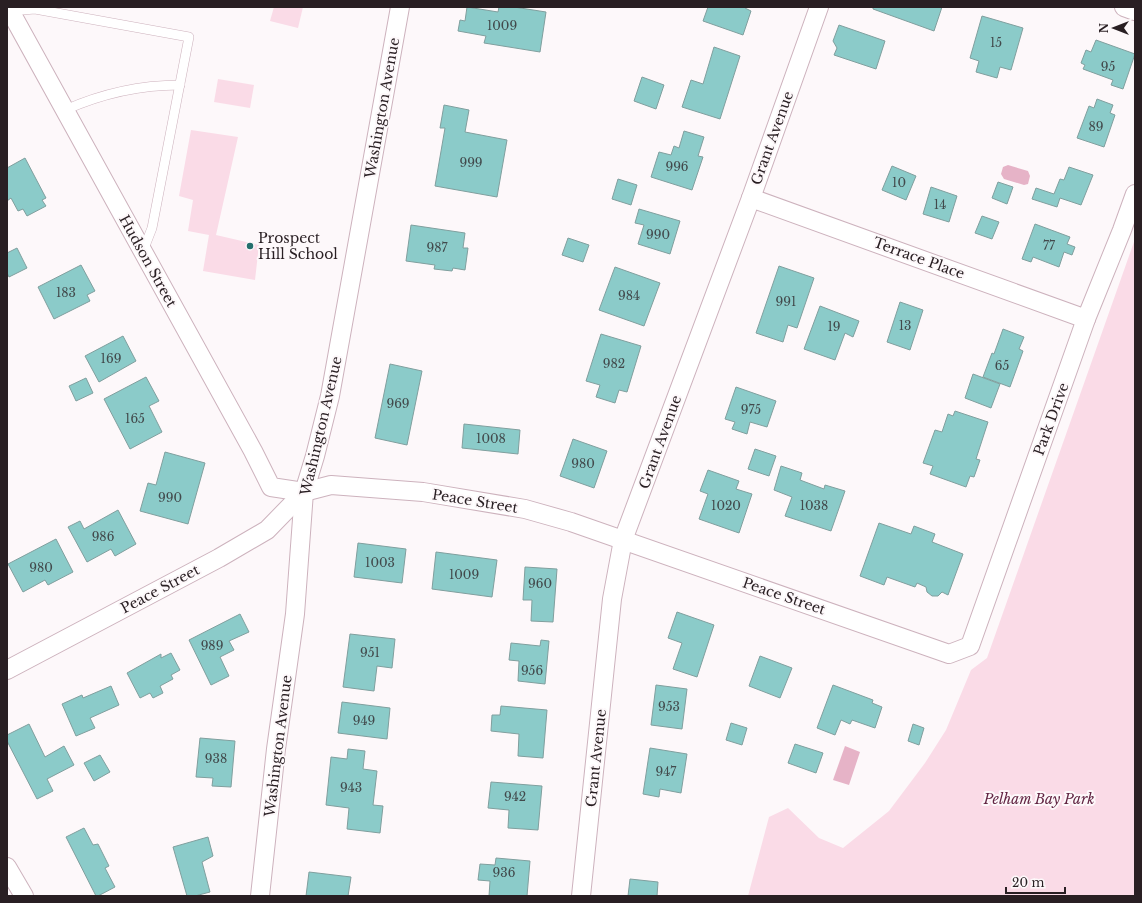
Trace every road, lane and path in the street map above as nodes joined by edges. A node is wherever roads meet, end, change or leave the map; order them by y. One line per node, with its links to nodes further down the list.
1 (400, 7): 12 (street, Washington Avenue)
2 (819, 7): 9 (street, Grant Avenue)
3 (1124, 7): 5 (street)
4 (9, 9): 6 (lane); 7 (street, Hudson Street)
5 (1135, 11)
6 (180, 85): 7 (lane); 10 (lane)
7 (65, 110): 10 (street, Hudson Street)
8 (1135, 194): 11 (street, Park Drive)
9 (751, 198): 11 (street, Terrace Place); 13 (street, Grant Avenue)
10 (143, 251): 12 (street, Hudson Street)
11 (1086, 319): 14 (street, Park Drive)
12 (304, 492): 13 (street, Peace Street); 15 (street, Peace Street); 18 (street, Washington Avenue)
13 (623, 540): 14 (street, Peace Street); 19 (street, Grant Avenue)
14 (970, 646)
15 (7, 670)
16 (7, 867): 17 (street)
17 (24, 896)
18 (260, 896)
19 (581, 896)

